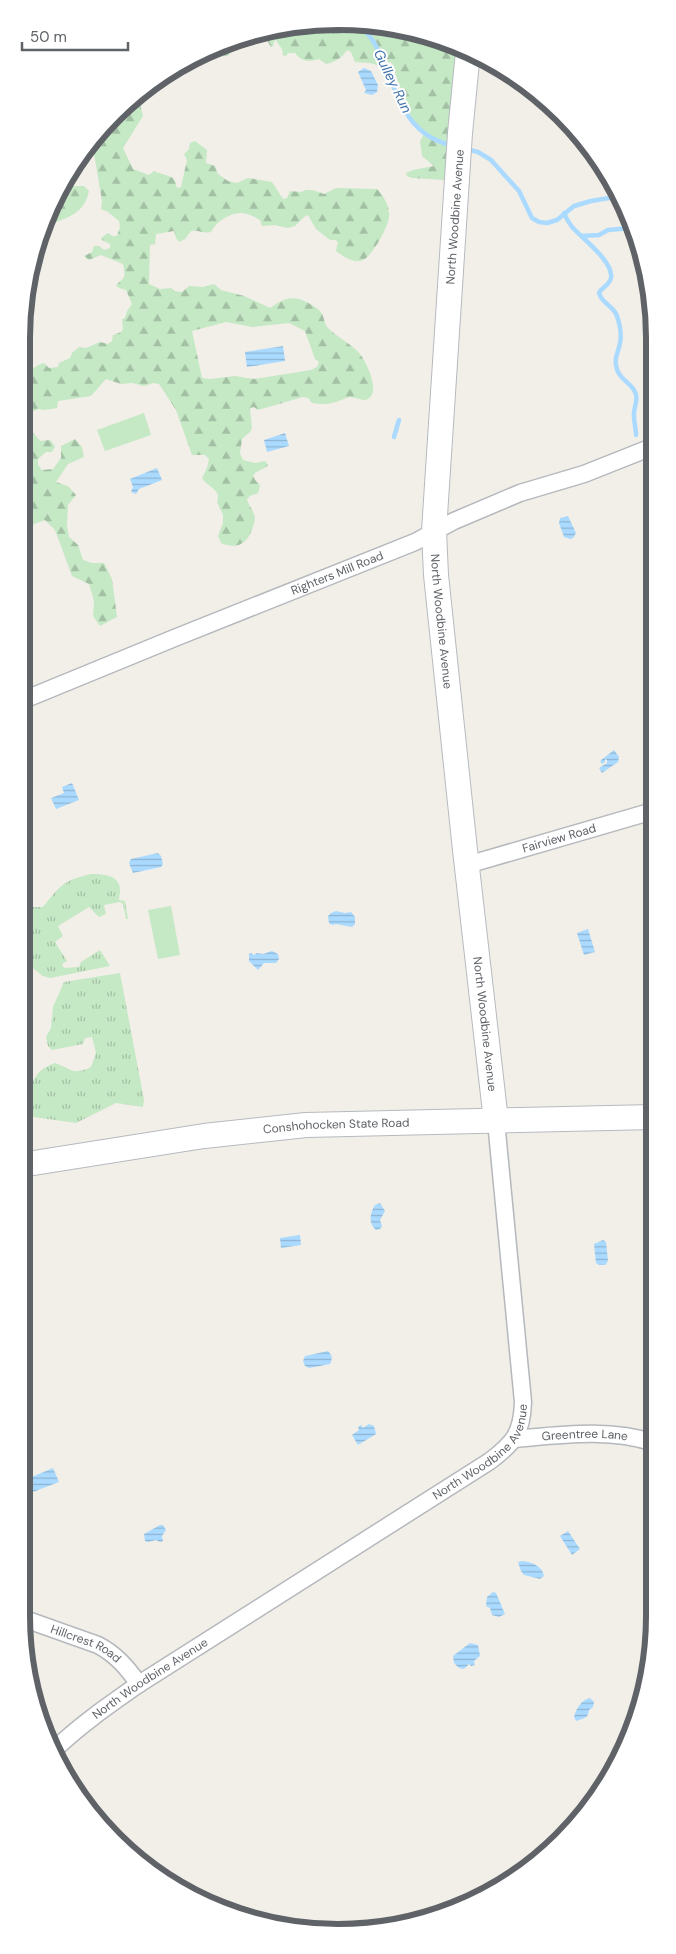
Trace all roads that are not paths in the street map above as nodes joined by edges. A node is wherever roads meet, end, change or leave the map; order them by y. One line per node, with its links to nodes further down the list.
1 (467, 59): 3 (street, North Woodbine Avenue)
2 (646, 449): 3 (street, Righters Mill Road)
3 (434, 531): 4 (street, Righters Mill Road); 6 (street, North Woodbine Avenue)
4 (30, 697)
5 (646, 813): 6 (street, Fairview Road)
6 (467, 865): 8 (street, North Woodbine Avenue)
7 (646, 1117): 8 (street, Conshohocken State Road)
8 (496, 1122): 9 (street, Conshohocken State Road); 10 (street, North Woodbine Avenue)
9 (30, 1165)
10 (515, 1439): 11 (street, Greentree Lane); 13 (street, North Woodbine Avenue)
11 (646, 1440)
12 (30, 1621): 13 (street, Hillcrest Road)
13 (139, 1684): 14 (street, North Woodbine Avenue)
14 (59, 1745)

